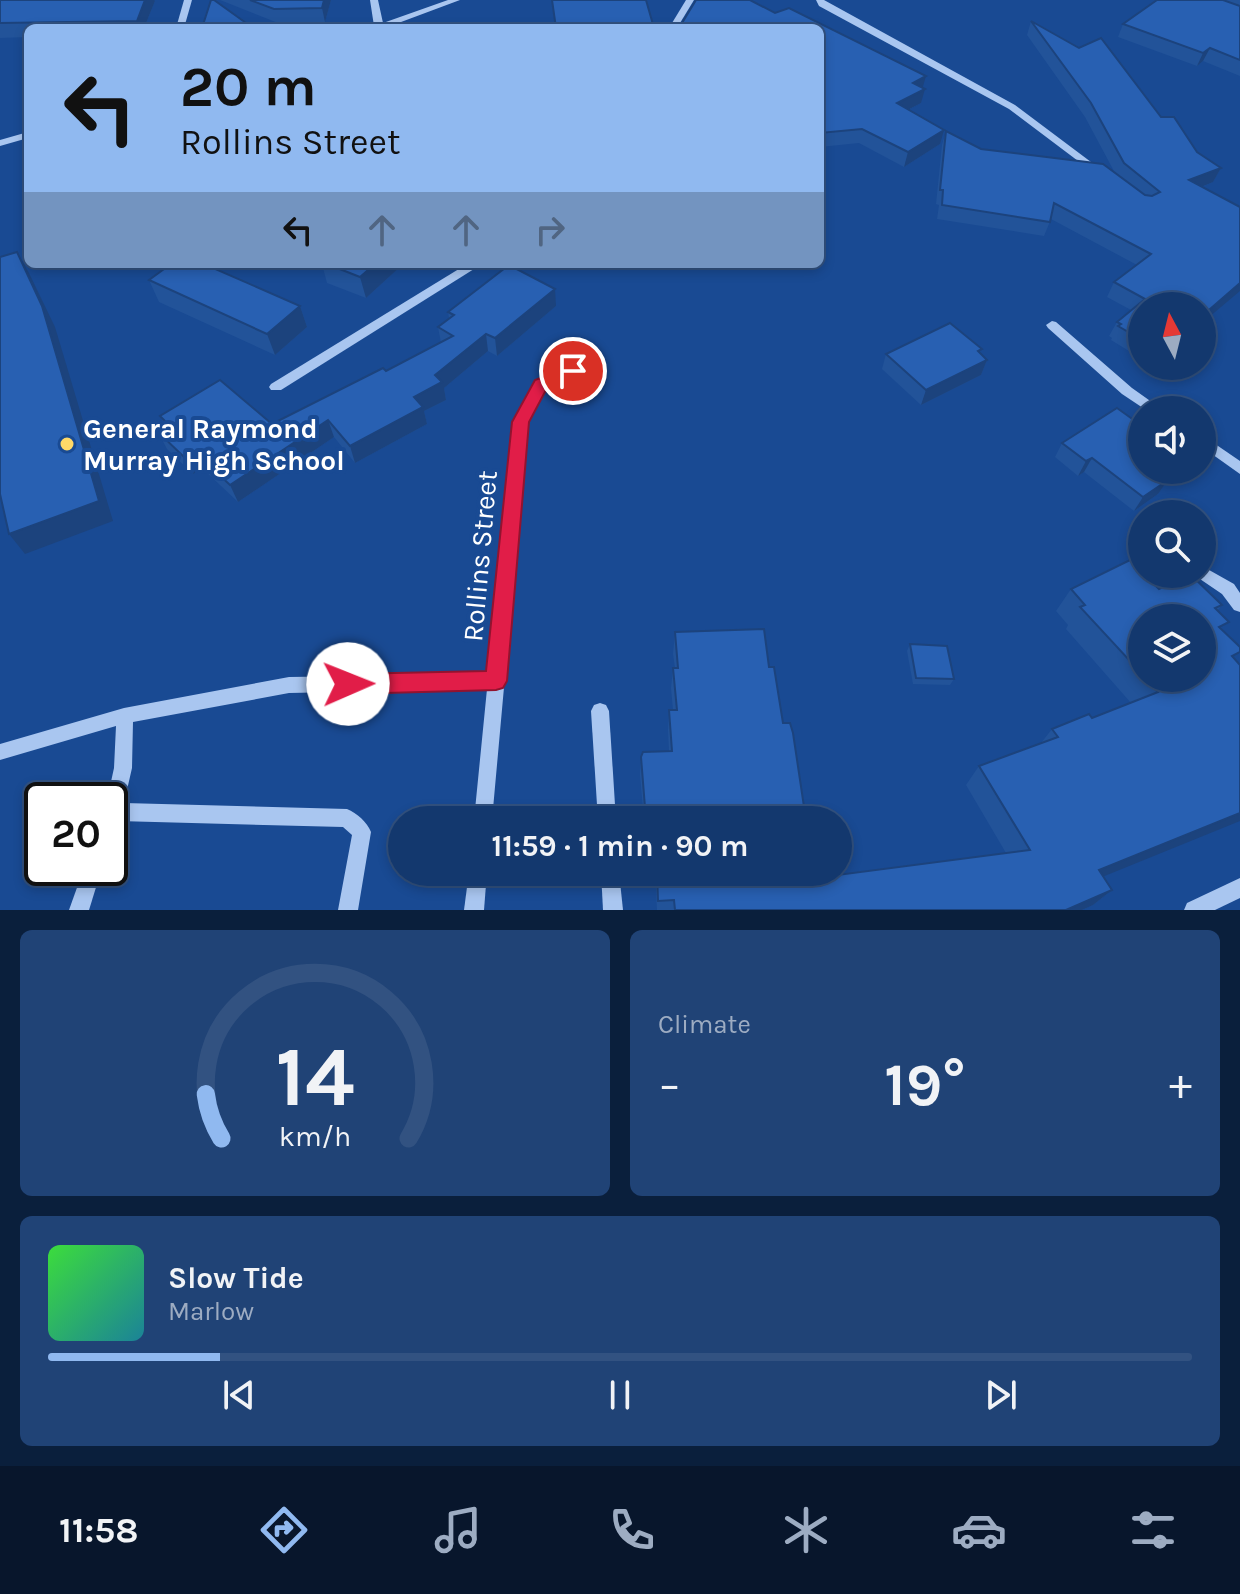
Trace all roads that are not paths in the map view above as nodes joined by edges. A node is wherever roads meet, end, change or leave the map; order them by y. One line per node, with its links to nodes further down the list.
1 (188, 0): 6 (street)
2 (374, 0): 7 (street)
3 (456, 0): 8 (street)
4 (690, 0): 9 (street)
5 (820, 0): 12 (street)
6 (181, 24)
7 (377, 24)
8 (400, 24)
9 (675, 24)
10 (24, 136): 11 (street)
11 (0, 143)
12 (1110, 180)
13 (469, 268): 16 (street)
14 (1052, 325): 17 (street)
15 (573, 371): 22 (street, Rollins Street)
16 (276, 387)
17 (1135, 396)
18 (1216, 450): 19 (street)
19 (1240, 469)
20 (1216, 581): 21 (street)
21 (1240, 605)
22 (496, 681): 24 (street); 27 (street, Rollins Street)
23 (600, 711): 28 (street)
24 (124, 716): 25 (street); 26 (street)
25 (0, 752)
26 (122, 782)
27 (484, 806)
28 (606, 806)
29 (128, 815): 35 (street)
30 (87, 886): 34 (street)
31 (477, 886): 36 (street)
32 (611, 886): 37 (street)
33 (1240, 888): 38 (street)
34 (79, 910)
35 (348, 910)
36 (474, 910)
37 (613, 910)
38 (1194, 910)

